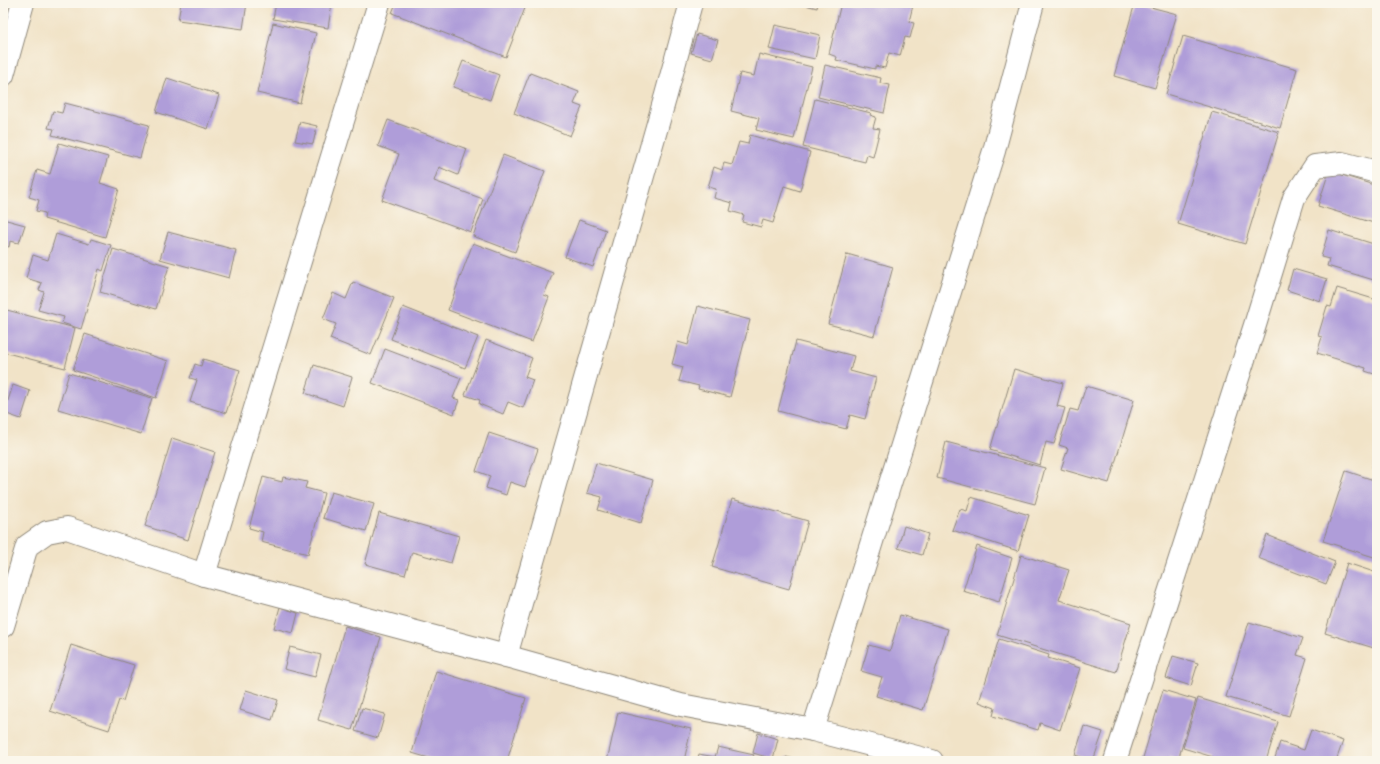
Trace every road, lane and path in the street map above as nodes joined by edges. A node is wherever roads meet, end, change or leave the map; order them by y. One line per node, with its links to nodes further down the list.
1 (23, 3): 5 (street)
2 (379, 3): 7 (street)
3 (691, 3): 9 (street)
4 (1033, 3): 10 (street)
5 (3, 75)
6 (1377, 172): 12 (street)
7 (204, 575): 8 (street); 9 (street)
8 (3, 626)
9 (506, 656): 10 (street)
10 (812, 730): 11 (street)
11 (932, 761)
12 (1115, 761)

